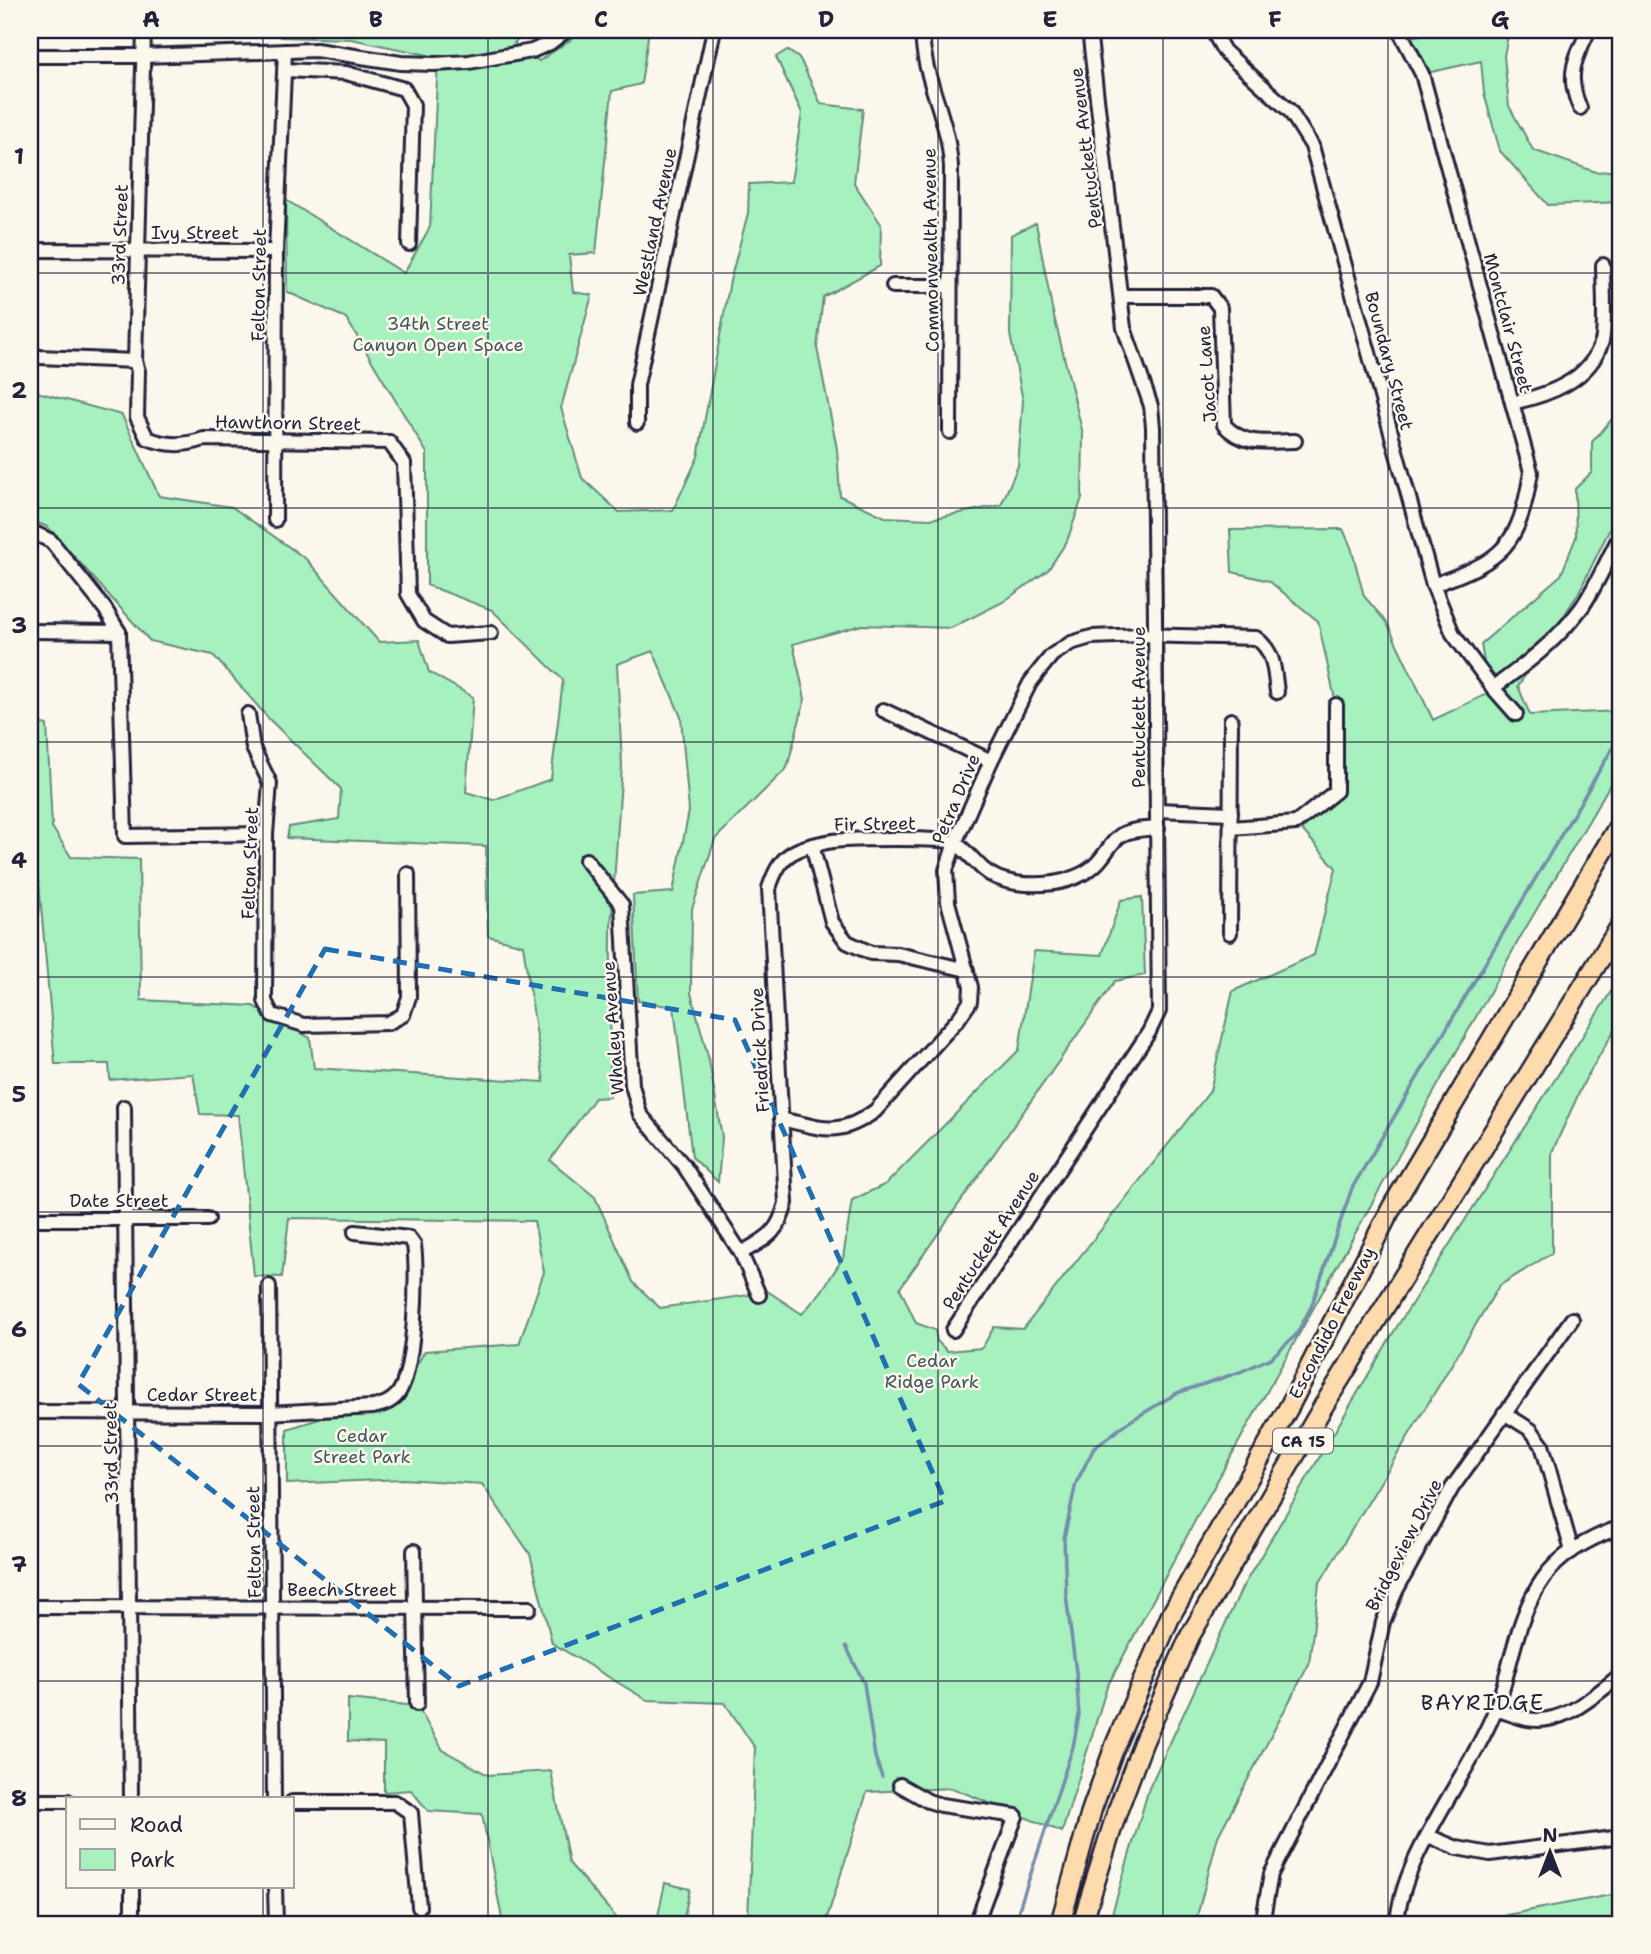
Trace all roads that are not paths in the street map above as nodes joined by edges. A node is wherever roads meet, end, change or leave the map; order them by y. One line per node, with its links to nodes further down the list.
1 (144, 30): 11 (street, 33rd Street)
2 (567, 30): 9 (street)
3 (715, 30): 25 (street, Westland Avenue)
4 (922, 30): 20 (street, Commonwealth Avenue)
5 (1089, 30): 21 (street, Pentuckett Avenue)
6 (1212, 30): 33 (street, Boundary Street)
7 (1399, 30): 24 (street, Montclair Street)
8 (1589, 30): 13 (street)
9 (285, 51): 11 (street); 12 (street, Felton Street)
10 (30, 56): 11 (street)
11 (143, 56): 16 (street, 33rd Street)
12 (285, 71): 14 (street); 17 (street, Felton Street)
13 (1580, 108)
14 (409, 244)
15 (30, 250): 16 (street, Ivy Street)
16 (136, 250): 17 (street, Ivy Street); 23 (street, 33rd Street)
17 (276, 251): 28 (street, Felton Street)
18 (1603, 265): 24 (street)
19 (893, 286): 20 (street)
20 (950, 286): 26 (street, Commonwealth Avenue)
21 (1121, 296): 29 (street, Jacot Lane); 37 (street, Pentuckett Avenue)
22 (30, 353): 23 (street)
23 (135, 361): 27 (street, 33rd Street)
24 (1512, 403): 33 (street, Montclair Street)
25 (636, 423)
26 (950, 432)
27 (147, 438): 28 (street, Hawthorn Street)
28 (275, 440): 30 (street, Felton Street); 36 (street, Hawthorn Street)
29 (1295, 441)
30 (275, 520)
31 (30, 531): 35 (street)
32 (1621, 534): 38 (street)
33 (1433, 585): 38 (street, Boundary Street)
34 (30, 631): 35 (street)
35 (119, 632): 51 (street)
36 (491, 633)
37 (1156, 635): 39 (street, Petra Drive); 45 (street, Petra Drive); 46 (street, Pentuckett Avenue)
38 (1493, 688): 43 (street, Boundary Street)
39 (1277, 692)
40 (1336, 705): 50 (street)
41 (883, 710): 45 (street)
42 (248, 714): 51 (street, Felton Street)
43 (1516, 714)
44 (1231, 720): 47 (street)
45 (991, 761): 52 (street, Petra Drive)
46 (1157, 810): 47 (street); 49 (street, Pentuckett Avenue)
47 (1231, 813): 50 (street)
48 (1621, 822): 91 (highway, Escondido Freeway / CA 15)
49 (1158, 828): 52 (street); 69 (street, Pentuckett Avenue)
50 (1231, 828): 57 (street)
51 (266, 834): 55 (street, Felton Street)
52 (955, 843): 53 (street, Fir Street); 58 (street, Petra Drive)
53 (812, 845): 58 (street); 60 (street, Friedrick Drive)
54 (586, 860): 65 (street, Whaley Avenue)
55 (408, 874)
56 (1621, 925): 92 (highway, Escondido Freeway / CA 15)
57 (1230, 933)
58 (967, 970): 60 (street, Petra Drive)
59 (124, 1107): 62 (street, 33rd Street)
60 (781, 1119): 65 (street, Friedrick Drive)
61 (30, 1219): 62 (street, Date Street)
62 (125, 1219): 63 (street, Date Street); 71 (street, 33rd Street)
63 (208, 1219)
64 (355, 1232): 72 (street, Cedar Street)
65 (741, 1253): 67 (street, Whaley Avenue)
66 (268, 1286): 72 (street, Felton Street)
67 (759, 1295)
68 (1572, 1319): 73 (street, Bridgeview Drive)
69 (953, 1330)
70 (30, 1412): 71 (street, Cedar Street)
71 (128, 1412): 72 (street, Cedar Street); 78 (street, 33rd Street)
72 (270, 1413): 80 (street, Felton Street)
73 (1504, 1413): 76 (street); 105 (street, Bridgeview Drive)
74 (1621, 1527): 76 (street)
75 (414, 1550): 79 (street)
76 (1572, 1551): 84 (street)
77 (30, 1607): 78 (street, Beech Street)
78 (130, 1607): 80 (street, Beech Street); 86 (street, 33rd Street)
79 (415, 1607): 80 (street, Beech Street); 81 (street, Beech Street); 83 (street)
80 (272, 1608): 87 (street, Felton Street)
81 (529, 1608)
82 (1621, 1675): 84 (street)
83 (417, 1704)
84 (1495, 1709): 93 (street)
85 (900, 1785): 100 (street)
86 (131, 1797)
87 (274, 1797)
88 (30, 1801): 89 (street)
89 (66, 1801)
90 (294, 1802): 97 (street)
91 (1092, 1809): 101 (highway); 102 (highway, Escondido Freeway / CA 15)
92 (1117, 1812): 103 (highway, Escondido Freeway / CA 15); 104 (highway)
93 (1428, 1836): 94 (street); 106 (street)
94 (1621, 1837)
95 (132, 1888): 98 (street)
96 (275, 1888): 99 (street)
97 (419, 1907)
98 (132, 1924)
99 (276, 1924)
100 (976, 1924)
101 (1050, 1924)
102 (1060, 1924)
103 (1082, 1924)
104 (1093, 1924)
105 (1262, 1924)
106 (1397, 1924)

